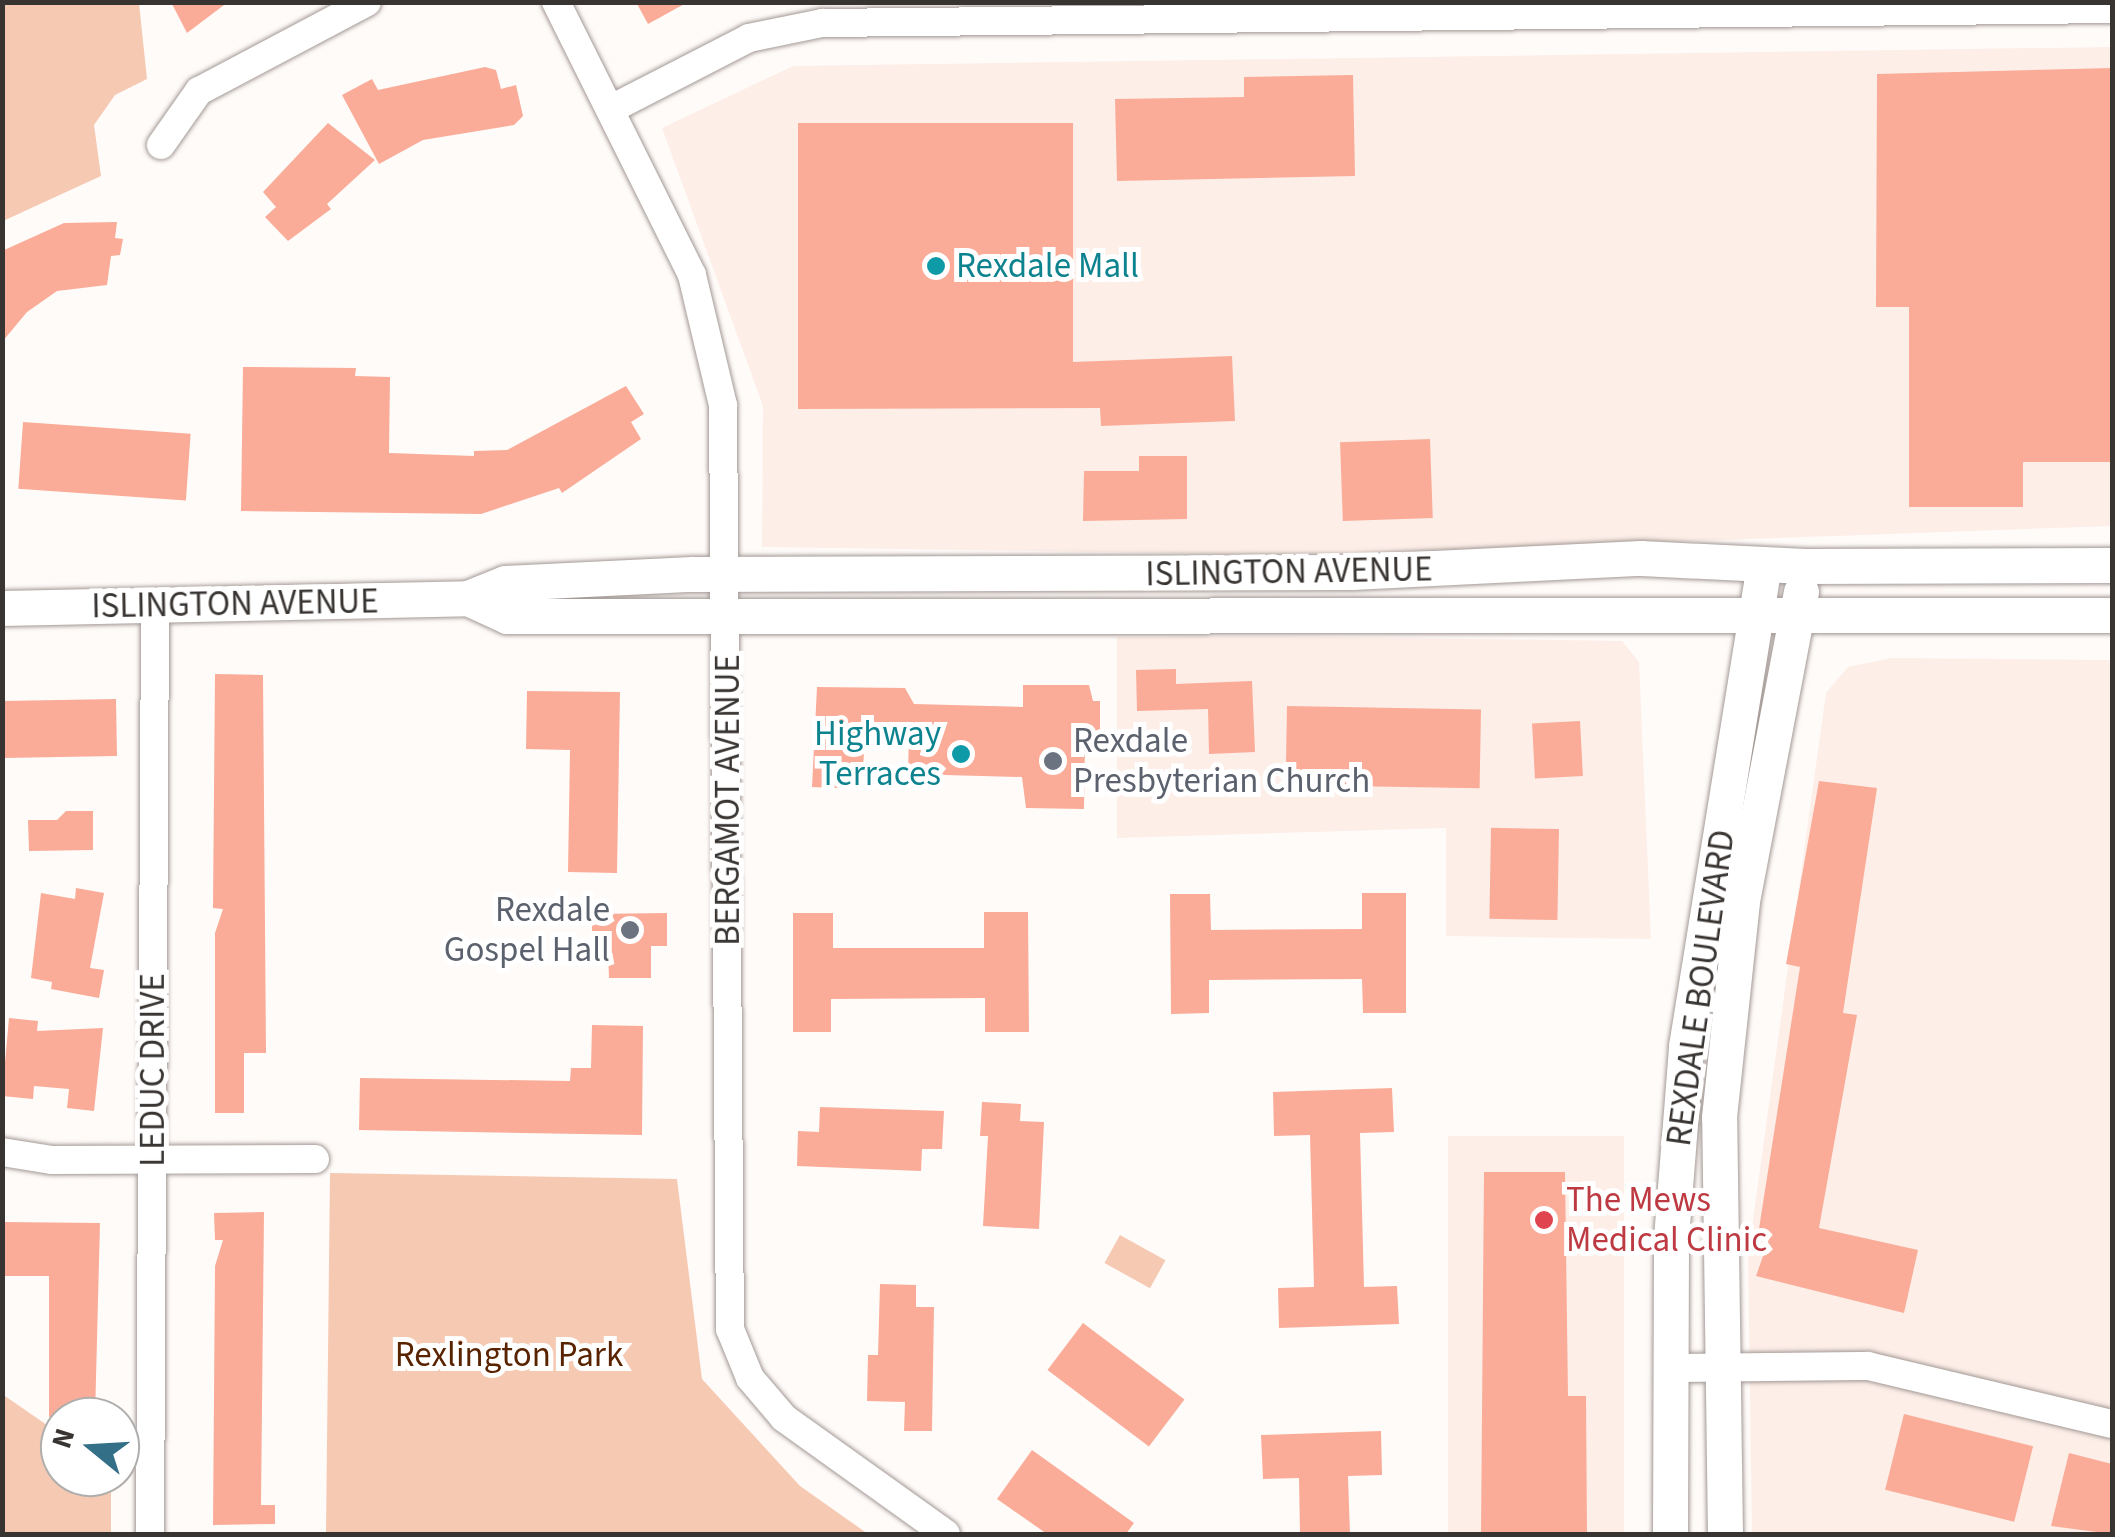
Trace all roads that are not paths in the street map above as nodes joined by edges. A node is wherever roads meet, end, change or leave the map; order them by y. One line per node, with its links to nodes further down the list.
1 (367, 2): 8 (street)
2 (556, 2): 7 (street, BERGAMOT AVENUE)
3 (2014, 6): 4 (street); 6 (street)
4 (1712, 7): 5 (street)
5 (1172, 9): 7 (street)
6 (2112, 9)
7 (612, 109): 12 (street, BERGAMOT AVENUE)
8 (161, 145)
9 (1764, 564): 11 (main road, ISLINGTON AVENUE); 12 (main road, ISLINGTON AVENUE); 18 (main road, REXDALE BOULEVARD)
10 (2112, 565): 11 (main road, ISLINGTON AVENUE)
11 (1805, 566): 16 (main road, REXDALE BOULEVARD)
12 (728, 574): 13 (main road, ISLINGTON AVENUE); 17 (street, BERGAMOT AVENUE)
13 (468, 598): 14 (main road, ISLINGTON AVENUE); 17 (main road, ISLINGTON AVENUE)
14 (155, 606): 15 (main road, ISLINGTON AVENUE); 22 (street, LEDUC DRIVE)
15 (2, 608)
16 (1798, 613): 18 (main road, ISLINGTON AVENUE); 19 (main road, ISLINGTON AVENUE); 23 (main road, REXDALE BOULEVARD)
17 (728, 614): 18 (main road, ISLINGTON AVENUE); 27 (street, BERGAMOT AVENUE)
18 (1757, 614): 24 (main road, REXDALE BOULEVARD)
19 (2112, 614)
20 (2, 1152): 22 (street)
21 (315, 1159): 22 (street)
22 (152, 1160): 26 (street, LEDUC DRIVE)
23 (1723, 1366): 24 (street); 25 (street); 29 (main road, REXDALE BOULEVARD)
24 (1671, 1368): 28 (main road, REXDALE BOULEVARD)
25 (2112, 1424)
26 (150, 1534)
27 (946, 1534)
28 (1670, 1534)
29 (1725, 1534)

